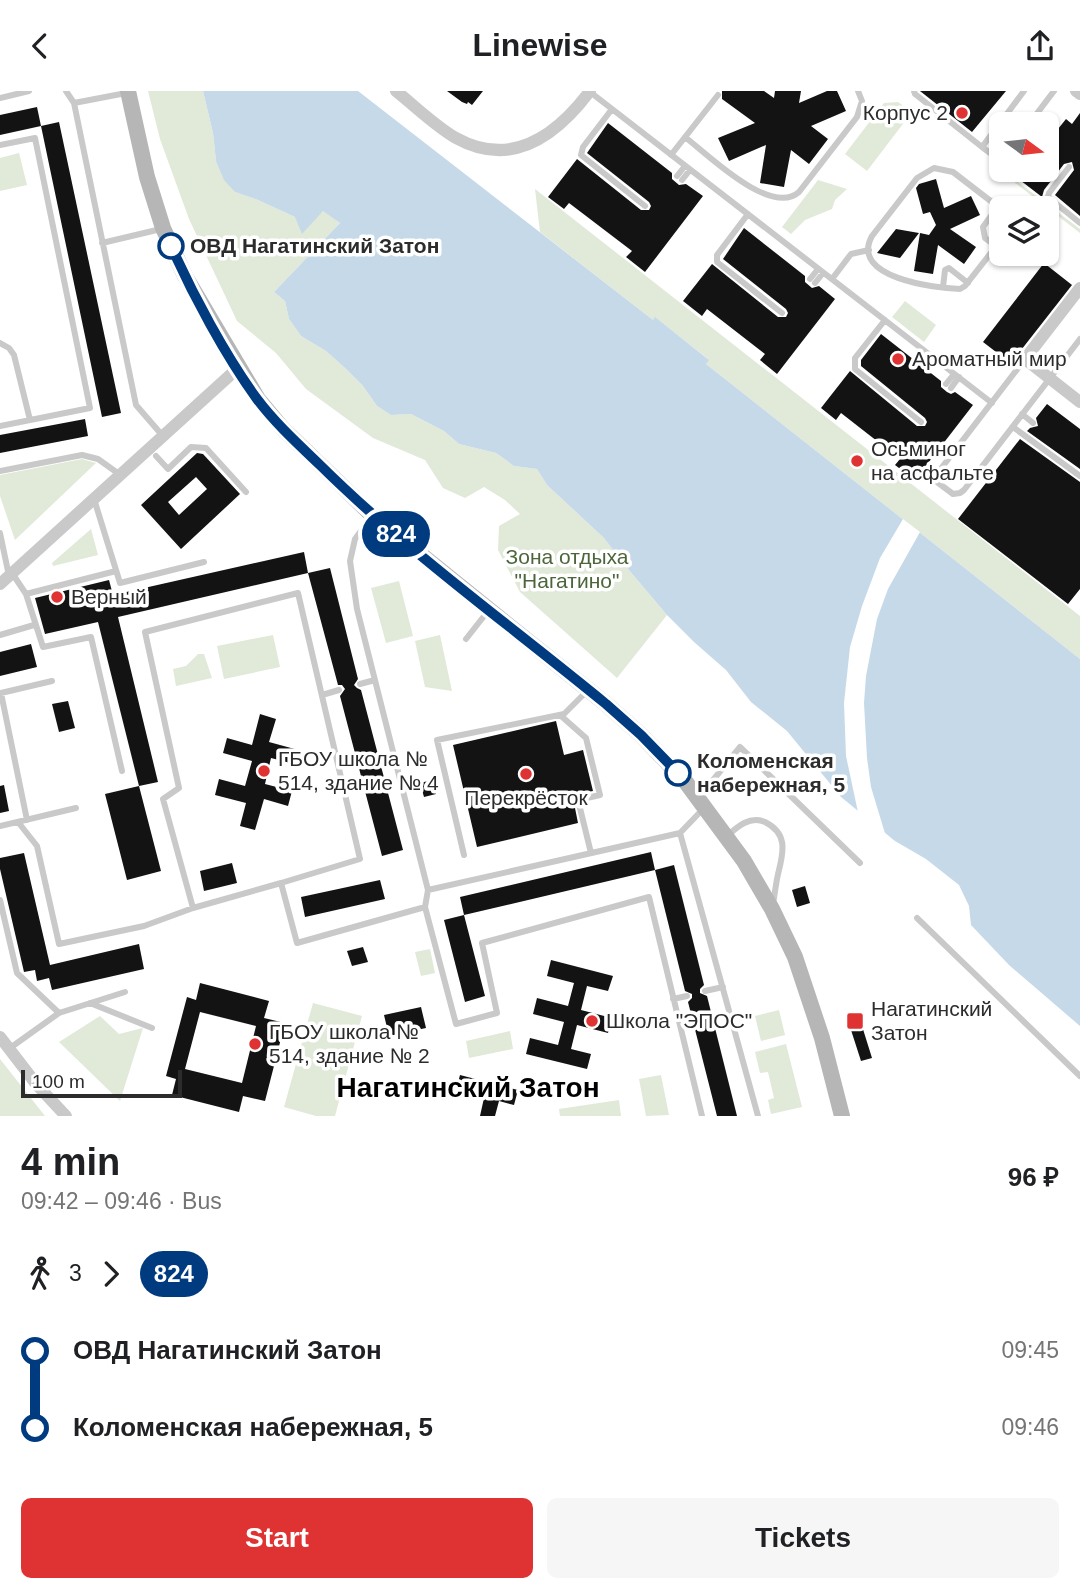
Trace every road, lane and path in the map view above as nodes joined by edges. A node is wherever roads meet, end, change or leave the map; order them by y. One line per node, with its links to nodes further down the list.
1 (29, 91): 11 (lane)
2 (66, 91): 12 (lane)
3 (396, 91): 4 (street)
4 (590, 91): 13 (lane)
5 (858, 91): 15 (lane)
6 (914, 91): 17 (lane)
7 (1024, 91): 17 (lane)
8 (1054, 91): 14 (lane)
9 (128, 92): 12 (lane); 28 (street)
10 (718, 95): 15 (lane)
11 (0, 97)
12 (74, 103): 30 (lane)
13 (612, 109): 19 (lane); 24 (lane)
14 (1038, 112)
15 (685, 137): 19 (lane)
16 (0, 145): 51 (lane)
17 (982, 147): 18 (lane)
18 (989, 152)
19 (671, 155): 21 (lane)
20 (1069, 167): 27 (lane)
21 (688, 168): 22 (lane); 25 (lane)
22 (679, 178)
23 (989, 200): 31 (lane)
24 (645, 207)
25 (748, 214): 33 (lane); 39 (lane)
26 (989, 220): 29 (lane)
27 (1080, 223)
28 (163, 228): 30 (lane); 44 (street)
29 (989, 239)
30 (102, 243): 56 (lane)
31 (869, 250): 34 (lane); 37 (lane)
32 (989, 256): 36 (lane)
33 (821, 271): 34 (lane); 35 (lane)
34 (832, 279): 40 (lane)
35 (813, 281)
36 (968, 283): 37 (lane); 37 (lane)
37 (943, 287)
38 (1080, 288): 43 (street)
39 (782, 313)
40 (885, 320): 45 (lane); 52 (lane)
41 (1080, 339): 46 (lane)
42 (0, 343): 51 (lane)
43 (1025, 359): 46 (street); 49 (lane)
44 (238, 368): 56 (street); 63 (street)
45 (956, 375): 47 (lane); 49 (lane)
46 (1050, 379): 48 (street); 50 (lane)
47 (948, 386)
48 (1080, 402)
49 (992, 403): 55 (lane)
50 (1022, 414): 53 (lane); 55 (lane)
51 (30, 419): 54 (lane)
52 (921, 422)
53 (1033, 423)
54 (0, 426)
55 (1013, 426): 60 (lane)
56 (162, 435): 59 (street)
57 (156, 456): 61 (lane)
58 (0, 471): 59 (lane)
59 (119, 474): 62 (street)
60 (1080, 476)
61 (246, 492)
62 (94, 498): 66 (lane); 67 (street)
63 (373, 516): 69 (street); 73 (lane)
64 (0, 533): 67 (lane)
65 (204, 562): 66 (lane)
66 (116, 571): 68 (lane)
67 (7, 577): 68 (lane)
68 (26, 594): 70 (lane)
69 (489, 610): 72 (lane); 76 (street)
70 (34, 625): 71 (lane); 80 (lane)
71 (0, 635)
72 (467, 639)
73 (375, 680): 75 (lane); 92 (lane)
74 (52, 681): 83 (lane)
75 (360, 684)
76 (589, 689): 79 (lane); 81 (street)
77 (339, 690): 78 (lane)
78 (322, 695): 91 (lane); 95 (lane)
79 (560, 715): 88 (lane); 89 (lane)
80 (122, 771)
81 (702, 802): 86 (lane); 87 (street); 90 (lane)
82 (76, 809): 83 (lane)
83 (27, 820): 84 (lane)
84 (18, 822): 85 (lane); 95 (lane)
85 (0, 826)
86 (680, 833): 88 (lane); 98 (lane)
87 (726, 837): 96 (street); 96 (lane)
88 (591, 853): 92 (lane)
89 (464, 855)
90 (860, 863)
91 (281, 883): 94 (lane); 95 (lane)
92 (428, 890): 94 (lane)
93 (0, 900): 104 (lane)
94 (425, 907): 102 (lane)
95 (193, 908)
96 (772, 909): 112 (street)
97 (917, 918): 108 (lane)
98 (723, 987): 99 (lane); 111 (lane)
99 (705, 991)
100 (125, 992): 103 (lane)
101 (687, 996): 102 (lane)
102 (673, 999): 110 (lane)
103 (90, 1003): 104 (lane); 105 (lane)
104 (59, 1013): 107 (lane)
105 (152, 1028)
106 (0, 1037): 107 (street)
107 (8, 1049): 109 (street)
108 (1080, 1076)
109 (66, 1116)
110 (702, 1116)
111 (758, 1116)
112 (842, 1116)

